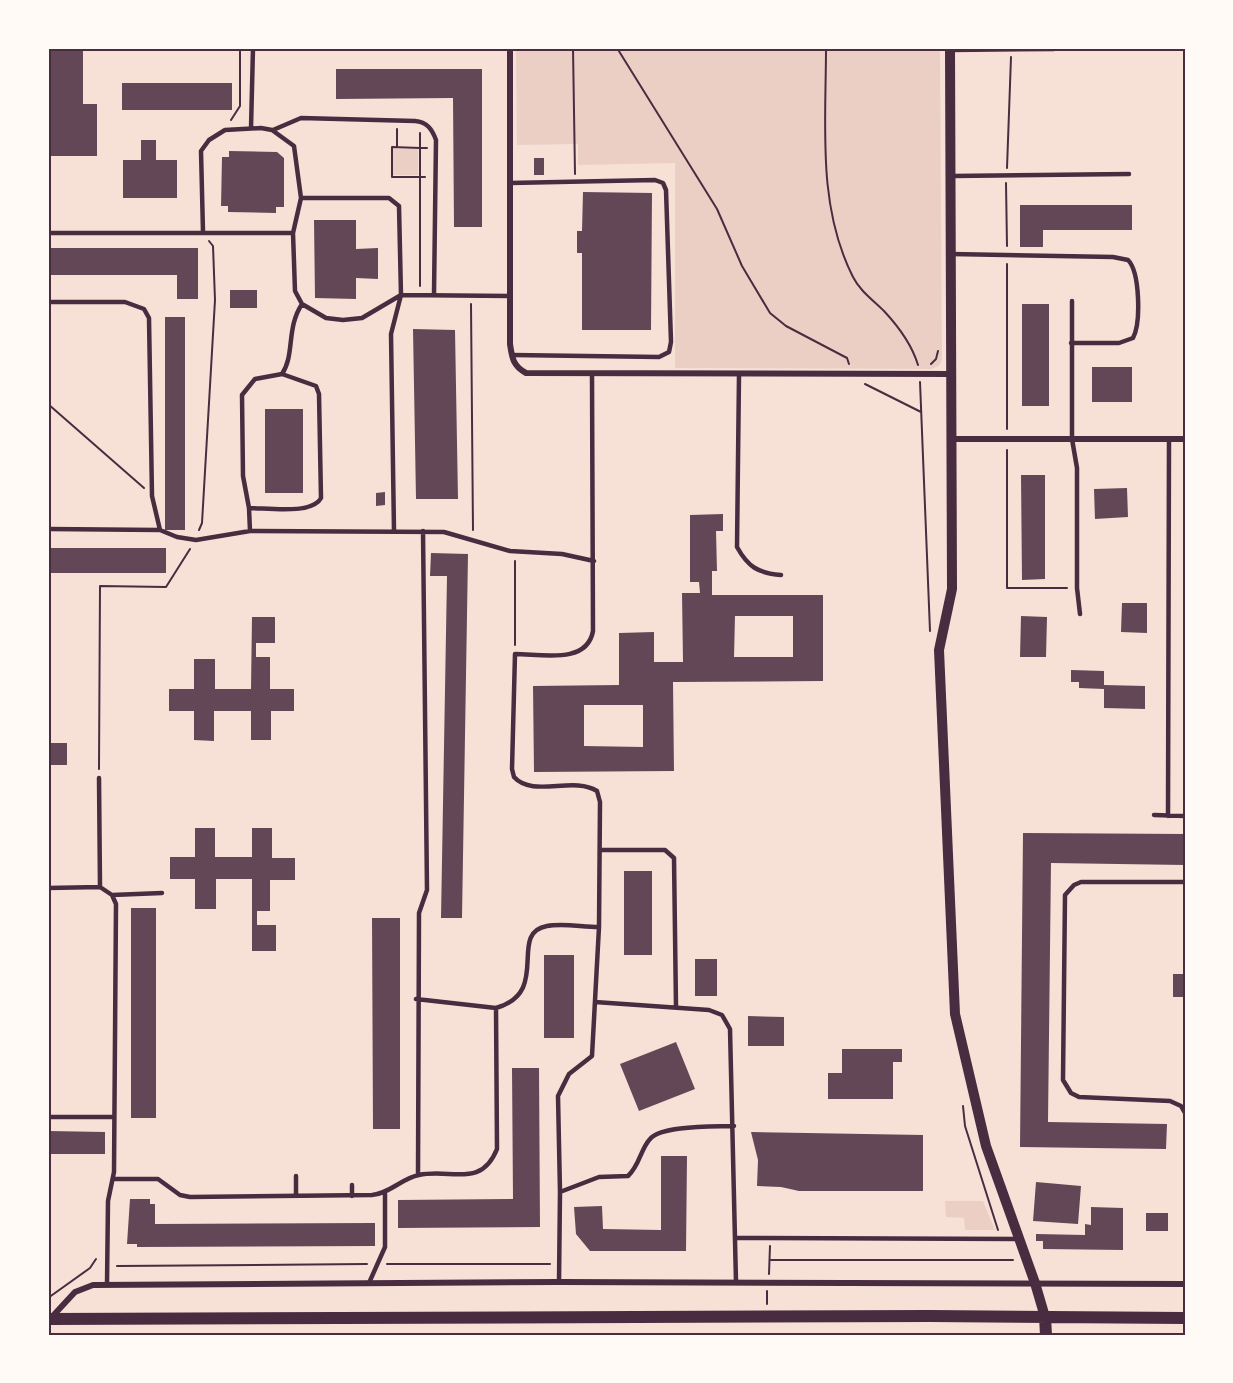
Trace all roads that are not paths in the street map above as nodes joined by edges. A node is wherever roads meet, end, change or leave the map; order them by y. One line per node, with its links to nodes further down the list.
1 (254, 48): 6 (lane)
2 (510, 48): 10 (street)
3 (950, 49): 4 (lane); 9 (street)
4 (1011, 49): 5 (lane)
5 (1054, 49)
6 (251, 128): 7 (lane); 12 (lane)
7 (272, 130): 11 (lane); 16 (lane)
8 (1129, 174): 9 (lane)
9 (951, 176): 15 (street)
10 (510, 183): 18 (street); 23 (lane)
11 (301, 198): 14 (lane); 17 (lane)
12 (203, 232): 13 (lane); 14 (lane)
13 (48, 233)
14 (293, 233): 21 (lane)
15 (951, 254): 22 (lane); 25 (street)
16 (434, 294): 17 (lane); 18 (lane)
17 (401, 295): 21 (lane); 36 (lane)
18 (510, 296): 23 (street)
19 (1072, 301): 22 (lane)
20 (48, 302): 34 (lane)
21 (302, 304): 24 (lane)
22 (1071, 343): 29 (lane)
23 (512, 355): 26 (street)
24 (282, 374): 32 (lane); 32 (lane)
25 (951, 374): 27 (street); 28 (street)
26 (592, 375): 27 (street); 38 (lane)
27 (739, 375): 39 (lane)
28 (951, 439): 29 (street); 69 (street)
29 (1072, 439): 30 (street); 40 (lane)
30 (1169, 439): 31 (street); 43 (lane)
31 (1185, 439)
32 (249, 508): 35 (lane)
33 (48, 529): 34 (lane)
34 (160, 530): 35 (lane)
35 (250, 531): 36 (lane)
36 (394, 531): 37 (lane)
37 (423, 531): 38 (lane); 52 (lane)
38 (594, 561): 45 (lane)
39 (781, 575)
40 (1080, 614)
41 (99, 778): 47 (lane)
42 (1154, 815): 43 (lane)
43 (1168, 816): 44 (lane)
44 (1185, 816)
45 (600, 850): 51 (lane); 54 (lane)
46 (1185, 882): 56 (lane)
47 (100, 887): 48 (lane); 50 (lane)
48 (48, 888)
49 (162, 893): 50 (lane)
50 (112, 895): 58 (lane)
51 (598, 927): 53 (lane); 55 (lane)
52 (416, 999): 55 (lane); 60 (lane)
53 (595, 1002): 54 (lane); 64 (lane)
54 (676, 1007): 59 (lane)
55 (496, 1008): 60 (lane)
56 (1185, 1113)
57 (48, 1117): 58 (lane)
58 (114, 1117): 62 (lane)
59 (734, 1126): 64 (lane); 68 (lane)
60 (418, 1175): 65 (lane)
61 (296, 1176): 66 (lane)
62 (113, 1179): 66 (lane); 74 (lane)
63 (352, 1185): 67 (lane)
64 (560, 1192): 70 (lane)
65 (385, 1194): 67 (lane); 72 (lane)
66 (296, 1196): 67 (lane)
67 (352, 1196)
68 (736, 1238): 69 (lane); 71 (lane)
69 (1019, 1239): 73 (street)
70 (559, 1282): 71 (street); 72 (street)
71 (736, 1282): 73 (street)
72 (369, 1283): 74 (street)
73 (1035, 1283): 75 (street); 76 (street)
74 (107, 1284): 78 (street)
75 (1185, 1284)
76 (1045, 1317): 77 (main road); 78 (main road); 79 (main road)
77 (1185, 1318)
78 (49, 1319)
79 (1046, 1335)

